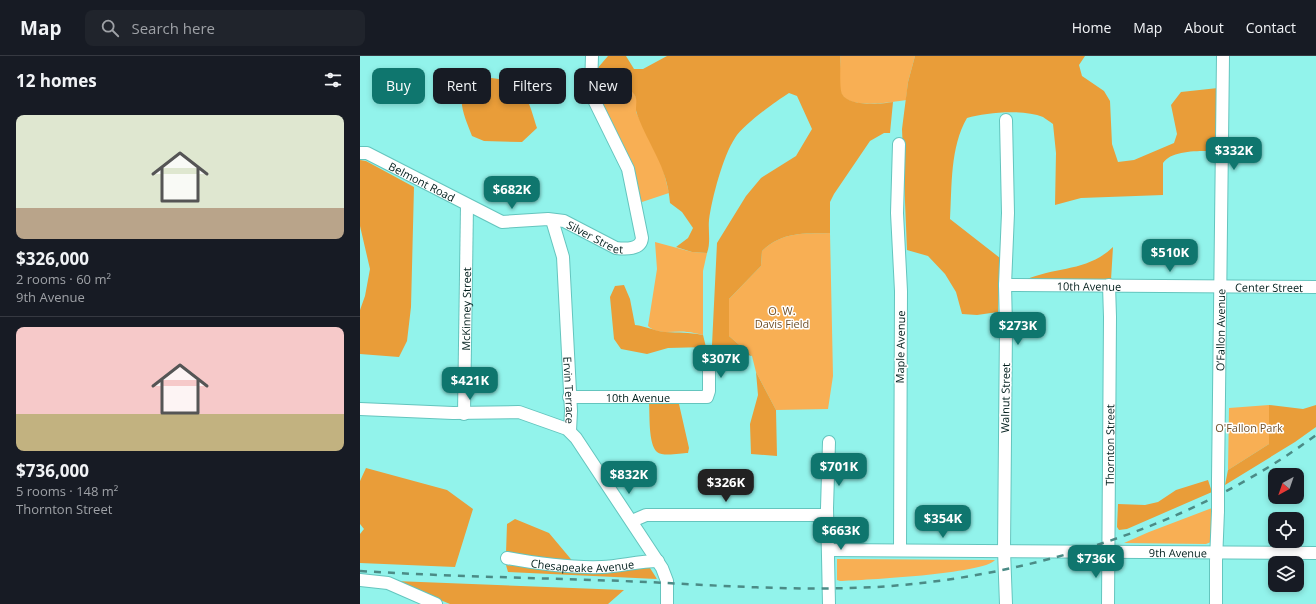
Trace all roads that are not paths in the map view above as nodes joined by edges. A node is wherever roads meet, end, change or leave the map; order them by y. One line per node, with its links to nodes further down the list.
1 (592, 56): 7 (street, Silver Street)
2 (1223, 56): 10 (street, O’Fallon Avenue)
3 (1006, 120): 8 (street, Walnut Street)
4 (899, 144): 21 (street, Maple Avenue)
5 (360, 153): 6 (street, Belmont Road)
6 (467, 205): 7 (street, Belmont Road); 15 (street, McKinney Street)
7 (552, 220): 13 (street, Ervin Terrace)
8 (1005, 285): 9 (street, 10th Avenue); 22 (street, Walnut Street)
9 (1109, 286): 10 (street, 10th Avenue); 23 (street, Thornton Street)
10 (1221, 286): 11 (street, Center Street); 24 (street, O’Fallon Avenue, bridge)
11 (1316, 287)
12 (709, 352): 13 (street, 10th Avenue)
13 (569, 397): 16 (street, Ervin Terrace)
14 (360, 409): 15 (street)
15 (464, 414): 16 (street)
16 (570, 431): 19 (street, Ervin Terrace)
17 (829, 442): 18 (street)
18 (828, 515): 19 (street); 20 (street)
19 (632, 521): 27 (street, Ervin Terrace)
20 (828, 550): 21 (street, 9th Avenue); 31 (street)
21 (900, 550): 22 (street, 9th Avenue)
22 (1004, 550): 23 (street, 9th Avenue); 32 (street, Walnut Street)
23 (1108, 553): 24 (street, 9th Avenue); 33 (street, Thornton Street)
24 (1216, 553): 25 (street, 9th Avenue); 34 (street, O’Fallon Avenue)
25 (1316, 553)
26 (507, 558): 27 (street, Chesapeake Avenue)
27 (658, 560): 30 (street, Ervin Terrace)
28 (360, 580): 29 (street)
29 (436, 604)
30 (667, 604)
31 (829, 604)
32 (1006, 604)
33 (1108, 604)
34 (1216, 604)

